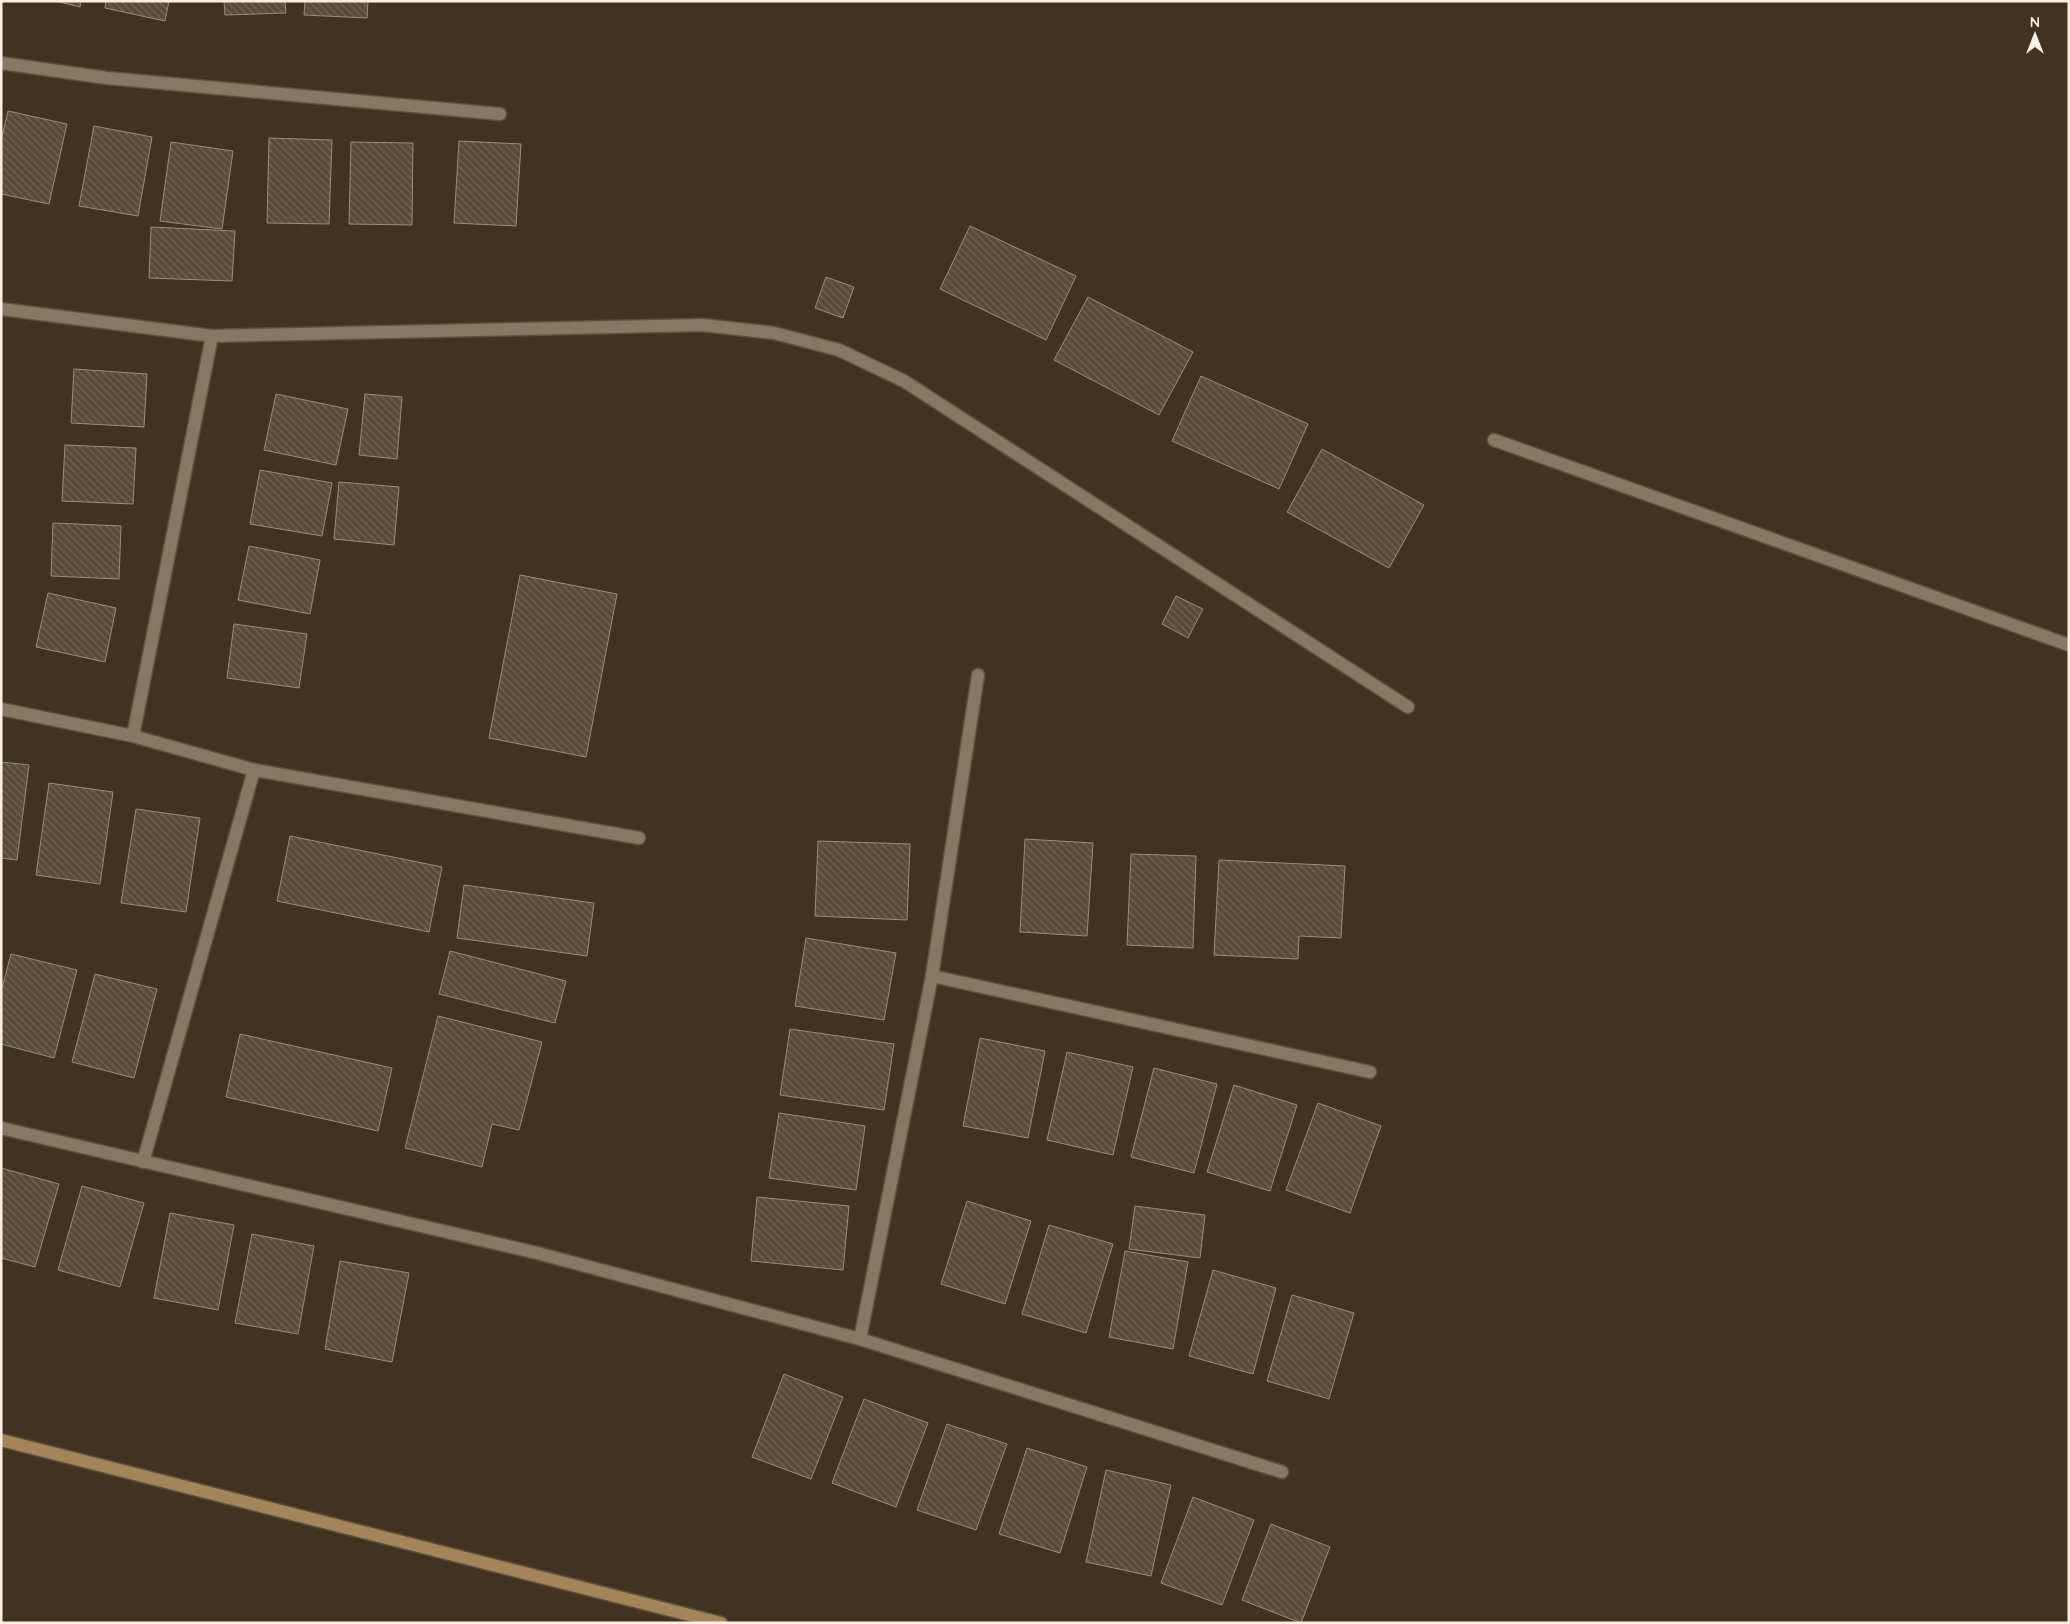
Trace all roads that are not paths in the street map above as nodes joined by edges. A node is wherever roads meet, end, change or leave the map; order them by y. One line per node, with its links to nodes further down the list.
1 (1, 63): 2 (street)
2 (500, 114)
3 (1, 309): 4 (street)
4 (212, 336): 8 (street); 10 (street)
5 (1494, 440): 6 (street)
6 (2069, 645)
7 (978, 675): 13 (street)
8 (1408, 707)
9 (1, 709): 10 (street)
10 (133, 736): 11 (street)
11 (254, 770): 12 (street); 16 (street)
12 (639, 838)
13 (932, 976): 14 (street); 17 (street)
14 (1370, 1072)
15 (1, 1128): 16 (street)
16 (143, 1162): 17 (street)
17 (860, 1339): 19 (street)
18 (1, 1440): 20 (main road)
19 (1282, 1472)
20 (721, 1623)

